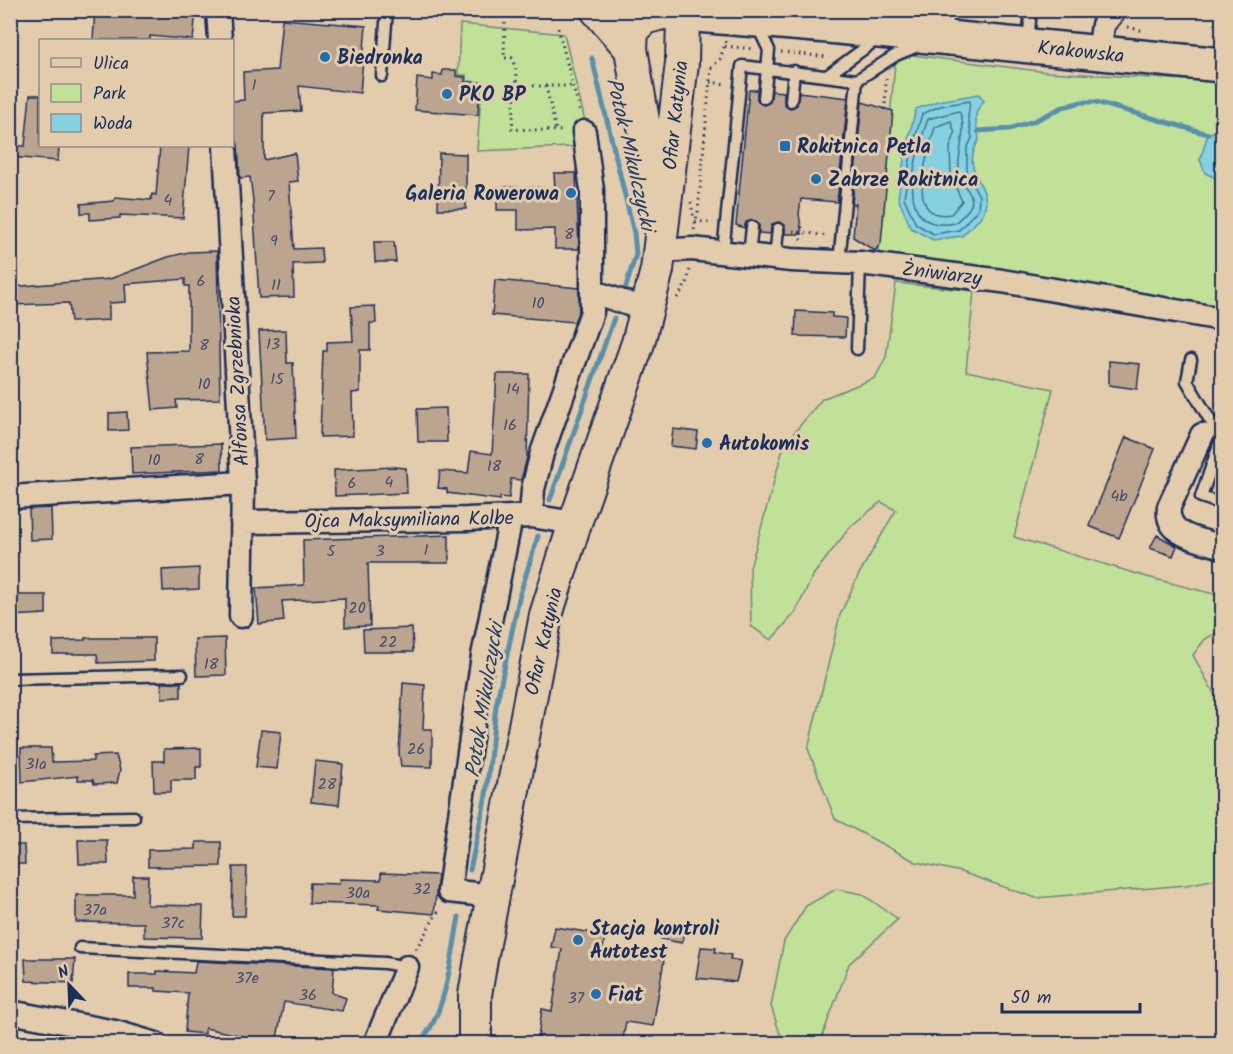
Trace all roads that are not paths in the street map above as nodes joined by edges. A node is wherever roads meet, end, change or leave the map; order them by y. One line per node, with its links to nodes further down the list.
1 (218, 10): 11 (street)
2 (387, 10): 19 (lane)
3 (597, 10): 13 (street)
4 (1031, 10): 12 (lane)
5 (660, 12): 10 (main road, Krakowska); 13 (street, Ofiar Katynia); 27 (street, Ofiar Katynia)
6 (829, 18): 9 (main road, Krakowska); 10 (main road, Krakowska)
7 (1119, 18): 14 (street)
8 (941, 24): 9 (main road, Krakowska); 12 (main road, Krakowska); 20 (lane)
9 (896, 32): 18 (lane)
10 (754, 34): 16 (lane)
11 (220, 39)
12 (1028, 46): 14 (main road, Krakowska)
13 (631, 49): 27 (street, Ofiar Katynia)
14 (1099, 53): 15 (main road, Krakowska)
15 (1222, 66)
16 (767, 69): 17 (lane); 21 (lane); 28 (lane)
17 (794, 71): 18 (lane); 22 (lane)
18 (828, 75): 20 (lane)
19 (382, 76)
20 (857, 80): 31 (lane)
21 (764, 98)
22 (791, 101)
23 (585, 132): 32 (street)
24 (225, 147): 38 (street, Alfonsa Zgrzebnioka)
25 (752, 227): 29 (lane)
26 (778, 229): 30 (lane)
27 (659, 251): 28 (street, Żniwiarzy); 33 (street, Ofiar Katynia)
28 (723, 252): 29 (street, Żniwiarzy)
29 (749, 255): 30 (street, Żniwiarzy)
30 (775, 258): 31 (street, Żniwiarzy)
31 (850, 263): 34 (street, Żniwiarzy); 35 (lane)
32 (594, 292): 33 (street); 41 (street)
33 (660, 308): 43 (street, Ofiar Katynia)
34 (1222, 319)
35 (857, 349)
36 (1191, 360): 40 (lane)
37 (1202, 435): 44 (street)
38 (243, 483): 39 (street); 42 (street, Alfonsa Zgrzebnioka)
39 (10, 497)
40 (1222, 504)
41 (521, 516): 42 (street, Ojca Maksymiliana Kolbe); 43 (street, Ojca Maksymiliana Kolbe); 50 (street)
42 (242, 522): 45 (street, Alfonsa Zgrzebnioka)
43 (575, 523): 50 (street, Ofiar Katynia)
44 (1222, 547)
45 (241, 616)
46 (182, 675): 47 (lane)
47 (10, 679)
48 (134, 817): 49 (lane)
49 (10, 819)
50 (493, 896): 56 (street, Ofiar Katynia)
51 (80, 948): 52 (lane)
52 (407, 967): 55 (street)
53 (10, 1012): 54 (street)
54 (156, 1044)
55 (375, 1044)
56 (475, 1044)

